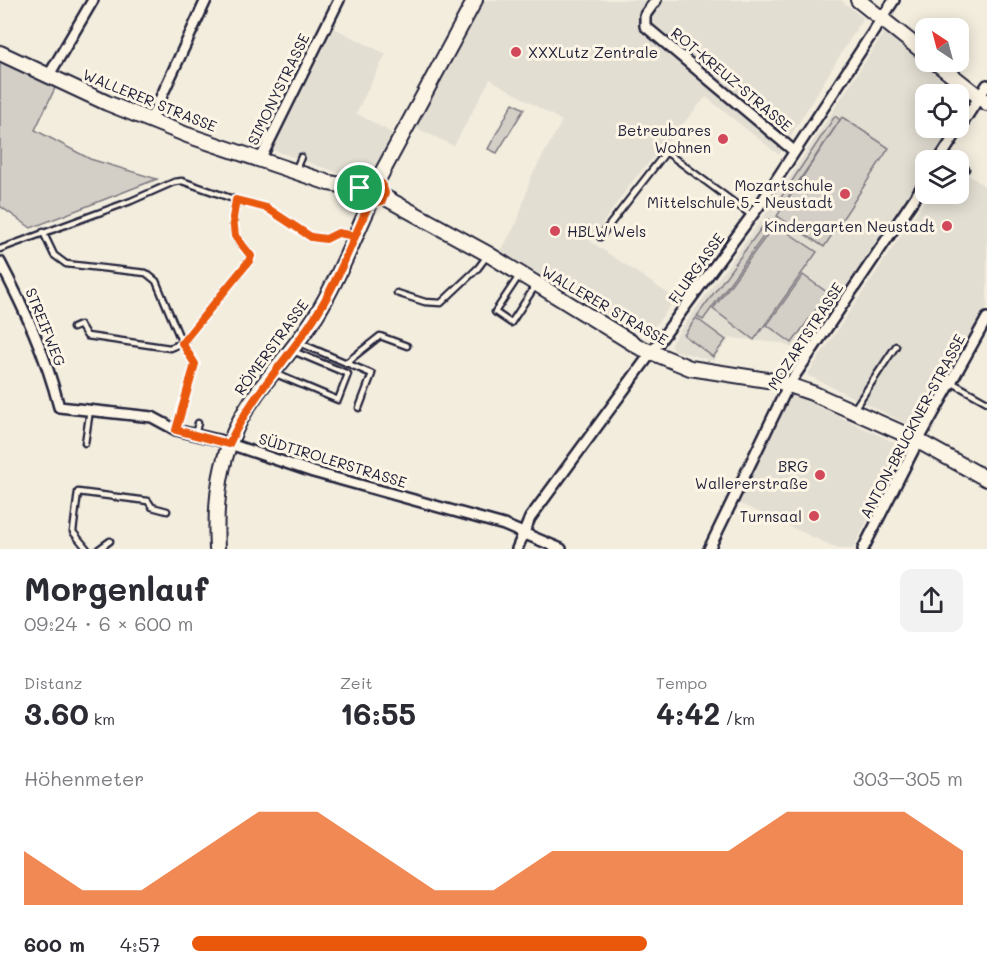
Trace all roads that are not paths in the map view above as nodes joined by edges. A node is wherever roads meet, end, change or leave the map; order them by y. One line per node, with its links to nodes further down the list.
1 (93, 0): 12 (street)
2 (206, 0): 15 (street)
3 (339, 0): 19 (street, SIMONYSTRASSE)
4 (475, 0): 21 (street)
5 (656, 0): 17 (street, ROT-KREUZ-STRASSE)
6 (858, 0): 8 (street)
7 (894, 0): 8 (street, FLURGASSE)
8 (881, 18): 9 (street); 17 (street, FLURGASSE)
9 (915, 45)
10 (0, 53): 12 (street, WALLERER STRASSE)
11 (948, 72): 14 (street)
12 (49, 75): 15 (street, WALLERER STRASSE)
13 (987, 84): 14 (street)
14 (984, 101): 16 (street)
15 (150, 121): 19 (street, WALLERER STRASSE)
16 (947, 150)
17 (794, 151): 27 (street, FLURGASSE)
18 (300, 158): 20 (lane)
19 (260, 160): 20 (street, WALLERER STRASSE)
20 (295, 171): 22 (street, WALLERER STRASSE)
21 (378, 180): 22 (street); 23 (street)
22 (360, 188): 26 (street)
23 (384, 197): 26 (street); 32 (street, WALLERER STRASSE)
24 (915, 197): 47 (street, MOZARTSTRASSE)
25 (236, 200): 28 (lane); 29 (lane); 39 (lane)
26 (369, 204): 29 (street, RÖMERSTRASSE)
27 (752, 216): 30 (lane); 43 (street, FLURGASSE)
28 (43, 232): 31 (lane); 39 (lane)
29 (355, 236): 40 (street, RÖMERSTRASSE)
30 (600, 237)
31 (0, 249)
32 (488, 254): 34 (street, WALLERER STRASSE); 36 (lane)
33 (0, 261): 49 (street, STREIFWEG)
34 (520, 274): 35 (street, WALLERER STRASSE); 35 (lane)
35 (537, 285): 43 (street, WALLERER STRASSE)
36 (398, 293)
37 (986, 320): 46 (street, ANTON-BRUCKNER-STRASSE)
38 (73, 328): 39 (lane)
39 (182, 343): 54 (lane)
40 (294, 346): 44 (lane); 45 (street, RÖMERSTRASSE); 45 (lane)
41 (407, 346): 44 (lane)
42 (896, 346): 52 (lane)
43 (652, 353): 47 (street, WALLERER STRASSE); 61 (street, FLURGASSE)
44 (346, 363): 50 (lane)
45 (273, 373): 58 (street, RÖMERSTRASSE)
46 (951, 382): 48 (lane); 56 (street, ANTON-BRUCKNER-STRASSE)
47 (789, 384): 52 (street, WALLERER STRASSE); 68 (street, MOZARTSTRASSE)
48 (987, 402)
49 (59, 407): 51 (street, SÜDTIROLERSTRASSE)
50 (359, 408)
51 (90, 410): 54 (street, SÜDTIROLERSTRASSE); 57 (lane)
52 (853, 411): 56 (street, WALLERER STRASSE)
53 (198, 423): 55 (lane)
54 (176, 430): 55 (street, SÜDTIROLERSTRASSE)
55 (195, 435): 58 (street, SÜDTIROLERSTRASSE)
56 (918, 441): 59 (street, WALLERER STRASSE); 69 (street, ANTON-BRUCKNER-STRASSE)
57 (85, 443)
58 (229, 444): 61 (street, SÜDTIROLERSTRASSE); 65 (street, RÖMERSTRASSE)
59 (987, 479)
60 (167, 511): 63 (lane)
61 (523, 533): 66 (street, FLURGASSE); 67 (street, SÜDTIROLERSTRASSE)
62 (110, 541): 64 (lane)
63 (87, 549)
64 (99, 549)
65 (217, 549)
66 (517, 549)
67 (561, 549)
68 (709, 549)
69 (863, 549)

